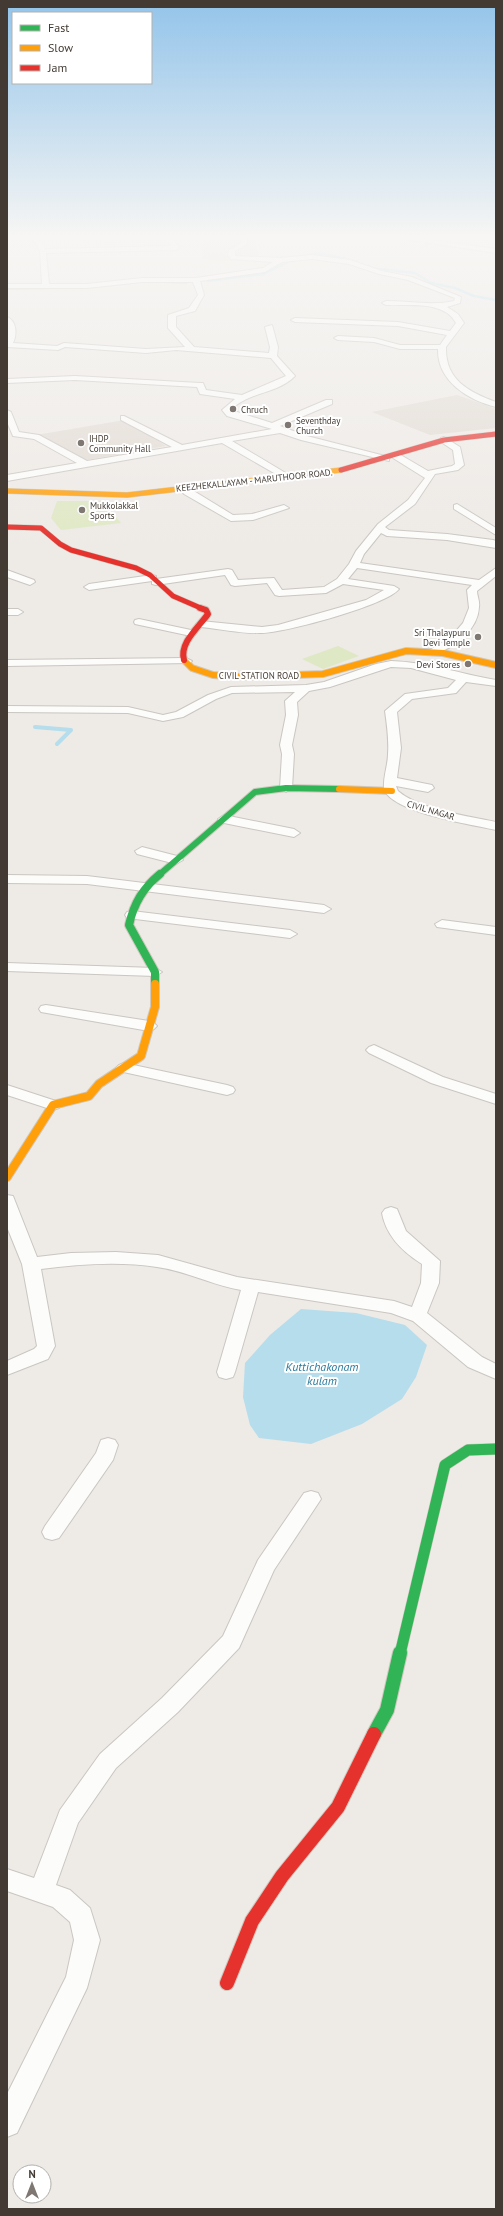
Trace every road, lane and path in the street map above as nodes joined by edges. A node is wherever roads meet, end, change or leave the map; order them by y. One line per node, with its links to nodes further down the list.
1 (186, 342): 7 (street)
2 (273, 342): 8 (street)
3 (383, 342): 6 (street)
4 (446, 342): 6 (street)
5 (8, 345): 7 (street)
6 (442, 347): 12 (street)
7 (191, 349): 8 (street)
8 (272, 356): 10 (street)
9 (7, 381): 10 (street)
10 (244, 398): 15 (street)
11 (329, 402): 15 (street)
12 (496, 405)
13 (7, 412): 22 (street)
14 (124, 418): 19 (street)
15 (277, 428): 17 (street); 21 (street)
16 (496, 434): 18 (street, KEEZHEKALLAYAM - MARUTHOOR ROAD.)
17 (225, 440): 19 (street); 24 (street)
18 (444, 440): 20 (street, KEEZHEKALLAYAM - MARUTHOOR ROAD.); 23 (street)
19 (181, 448): 22 (street)
20 (396, 456): 21 (street, KEEZHEKALLAYAM - MARUTHOOR ROAD.); 23 (street)
21 (386, 459): 24 (street, KEEZHEKALLAYAM - MARUTHOOR ROAD.)
22 (87, 465): 25 (street)
23 (430, 476): 31 (street)
24 (286, 477): 26 (street, KEEZHEKALLAYAM - MARUTHOOR ROAD.)
25 (7, 478)
26 (184, 488): 27 (street, KEEZHEKALLAYAM - MARUTHOOR ROAD.); 29 (street)
27 (7, 491)
28 (457, 507): 32 (street)
29 (284, 508)
30 (7, 527): 37 (street)
31 (380, 528): 33 (street); 34 (street)
32 (496, 532)
33 (496, 545)
34 (354, 565): 38 (street); 40 (street)
35 (496, 571): 40 (street)
36 (7, 573): 39 (street)
37 (154, 580): 38 (street); 41 (street); 43 (street)
38 (341, 581): 43 (street)
39 (30, 582)
40 (480, 583): 45 (street)
41 (89, 587)
42 (140, 622): 44 (street)
43 (201, 624): 44 (street)
44 (190, 633): 46 (street)
45 (433, 651): 46 (street, CIVIL STATION ROAD); 48 (street, CIVIL STATION ROAD)
46 (186, 661): 47 (street)
47 (7, 663)
48 (496, 665)
49 (463, 678): 50 (street); 51 (street); 53 (street)
50 (496, 683)
51 (306, 688): 52 (street); 54 (street)
52 (7, 708)
53 (391, 786): 54 (street); 55 (street); 57 (street, CIVIL NAGAR)
54 (286, 788): 56 (street)
55 (428, 788)
56 (224, 819): 58 (street); 60 (street)
57 (496, 826)
58 (294, 833)
59 (142, 851): 60 (street)
60 (176, 860): 62 (street)
61 (7, 879): 62 (street)
62 (146, 886): 63 (street); 64 (street)
63 (324, 909)
64 (132, 915): 67 (street); 69 (street)
65 (442, 924): 66 (street)
66 (496, 931)
67 (290, 934)
68 (7, 967): 69 (street)
69 (155, 972): 71 (street)
70 (46, 1009): 71 (street)
71 (149, 1026): 73 (street)
72 (374, 1050): 76 (street)
73 (124, 1068): 75 (street); 77 (street)
74 (7, 1090): 77 (street)
75 (227, 1090)
76 (496, 1099)
77 (52, 1105): 78 (street)
78 (7, 1177)
79 (7, 1200): 81 (street)
80 (391, 1213): 83 (street)
81 (31, 1264): 82 (street); 84 (street)
82 (252, 1286): 83 (street); 85 (street)
83 (416, 1316): 86 (street)
84 (7, 1368)
85 (226, 1372)
86 (496, 1372)
87 (108, 1445): 90 (street)
88 (496, 1449): 93 (street)
89 (311, 1499): 92 (street)
90 (52, 1532)
91 (7, 1880): 92 (street)
92 (42, 1891): 94 (street)
93 (227, 1983)
94 (7, 2123)

